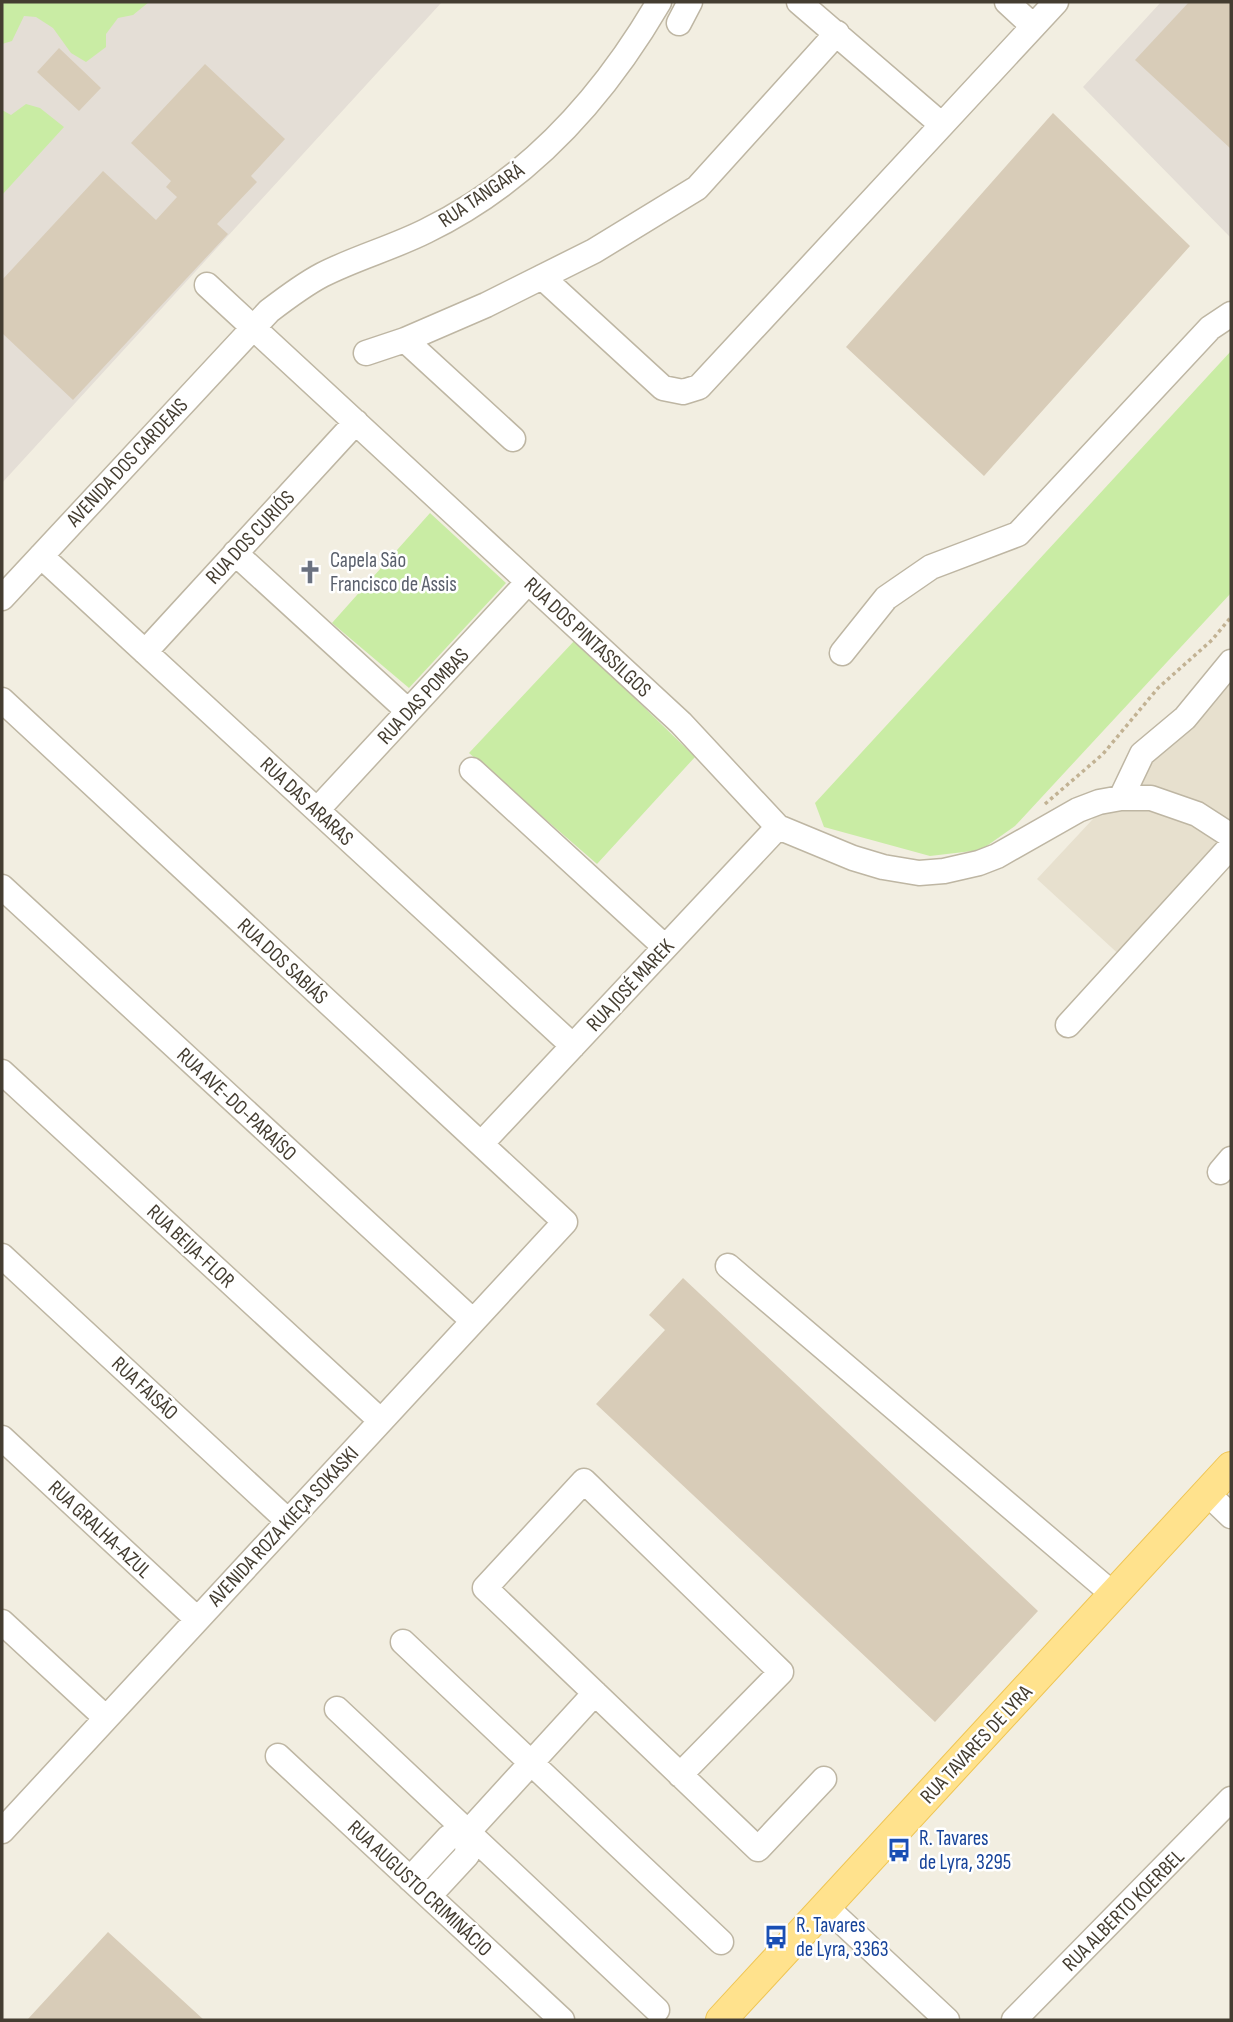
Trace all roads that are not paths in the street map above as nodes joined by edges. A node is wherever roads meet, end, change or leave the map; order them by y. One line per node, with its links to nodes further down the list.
1 (659, 2): 11 (street, RUA TANGARÁ)
2 (799, 2): 6 (street)
3 (1007, 2): 5 (street)
4 (1056, 2): 5 (street)
5 (1033, 26): 7 (street)
6 (837, 33): 7 (street); 8 (street)
7 (942, 125): 8 (street)
8 (542, 277): 12 (street)
9 (207, 285): 11 (street, RUA DOS PINTASSILGOS)
10 (1231, 314): 21 (street)
11 (253, 327): 14 (street, RUA DOS PINTASSILGOS); 17 (street, AVENIDA DOS CARDEAIS)
12 (405, 340): 13 (street); 15 (street)
13 (366, 353)
14 (356, 422): 16 (street, RUA DOS CURIÓS); 18 (street, RUA DOS PINTASSILGOS)
15 (513, 439)
16 (235, 553): 20 (street, RUA DOS CURIÓS); 24 (street)
17 (41, 556): 19 (street, AVENIDA DOS CARDEAIS); 20 (street, RUA DAS ARARAS)
18 (528, 582): 24 (street, RUA DAS POMBAS); 28 (street, RUA DOS PINTASSILGOS)
19 (2, 598)
20 (145, 652): 27 (street, RUA DAS ARARAS)
21 (842, 653)
22 (1231, 662): 26 (street)
23 (2, 700): 36 (street, RUA DOS SABIÁS)
24 (408, 711): 27 (street, RUA DAS POMBAS)
25 (472, 770): 32 (street)
26 (1121, 798): 28 (street, RUA DOS PINTASSILGOS); 29 (street, RUA DOS PINTASSILGOS)
27 (317, 810): 34 (street, RUA DAS ARARAS)
28 (778, 827): 32 (street, RUA JOSÉ MAREK)
29 (1231, 836)
30 (1231, 846): 33 (street)
31 (2, 887): 40 (street, RUA AVE-DO-PARAÍSO)
32 (665, 947): 34 (street, RUA JOSÉ MAREK)
33 (1068, 1025)
34 (573, 1046): 36 (street, RUA JOSÉ MAREK)
35 (2, 1072): 41 (street, RUA BEIJA-FLOR)
36 (481, 1144): 37 (street, RUA DOS SABIÁS)
37 (565, 1222): 40 (street, AVENIDA ROZA KIEÇA SOKASKI)
38 (2, 1256): 46 (street, RUA FAISÃO)
39 (728, 1266): 47 (street)
40 (473, 1321): 41 (street, AVENIDA ROZA KIEÇA SOKASKI)
41 (381, 1421): 46 (street, AVENIDA ROZA KIEÇA SOKASKI)
42 (2, 1438): 48 (street, RUA GRALHA-AZUL)
43 (1231, 1467): 44 (main road, RUA TAVARES DE LYRA)
44 (1207, 1493): 45 (street); 47 (main road, RUA TAVARES DE LYRA)
45 (1231, 1516)
46 (288, 1521): 48 (street, AVENIDA ROZA KIEÇA SOKASKI)
47 (1114, 1595): 63 (main road, RUA TAVARES DE LYRA)
48 (197, 1619): 53 (street, AVENIDA ROZA KIEÇA SOKASKI)
49 (2, 1622): 53 (street)
50 (403, 1642): 55 (street)
51 (595, 1693): 55 (street); 56 (street); 56 (street)
52 (337, 1709): 60 (street)
53 (106, 1718): 59 (street, AVENIDA ROZA KIEÇA SOKASKI)
54 (278, 1756): 61 (street, RUA AUGUSTO CRIMINÁCIO)
55 (531, 1763): 60 (street); 64 (street)
56 (680, 1774): 57 (street)
57 (824, 1779)
58 (1231, 1799): 69 (street, RUA ALBERTO KOERBEL)
59 (6, 1819)
60 (468, 1832): 61 (street); 62 (street); 65 (street)
61 (410, 1879): 62 (street, RUA AUGUSTO CRIMINÁCIO)
62 (429, 1896): 66 (street, RUA AUGUSTO CRIMINÁCIO)
63 (826, 1907): 67 (main road, RUA TAVARES DE LYRA); 68 (street)
64 (721, 1942)
65 (657, 2010)
66 (562, 2020)
67 (721, 2020)
68 (947, 2020)
69 (1014, 2020)

